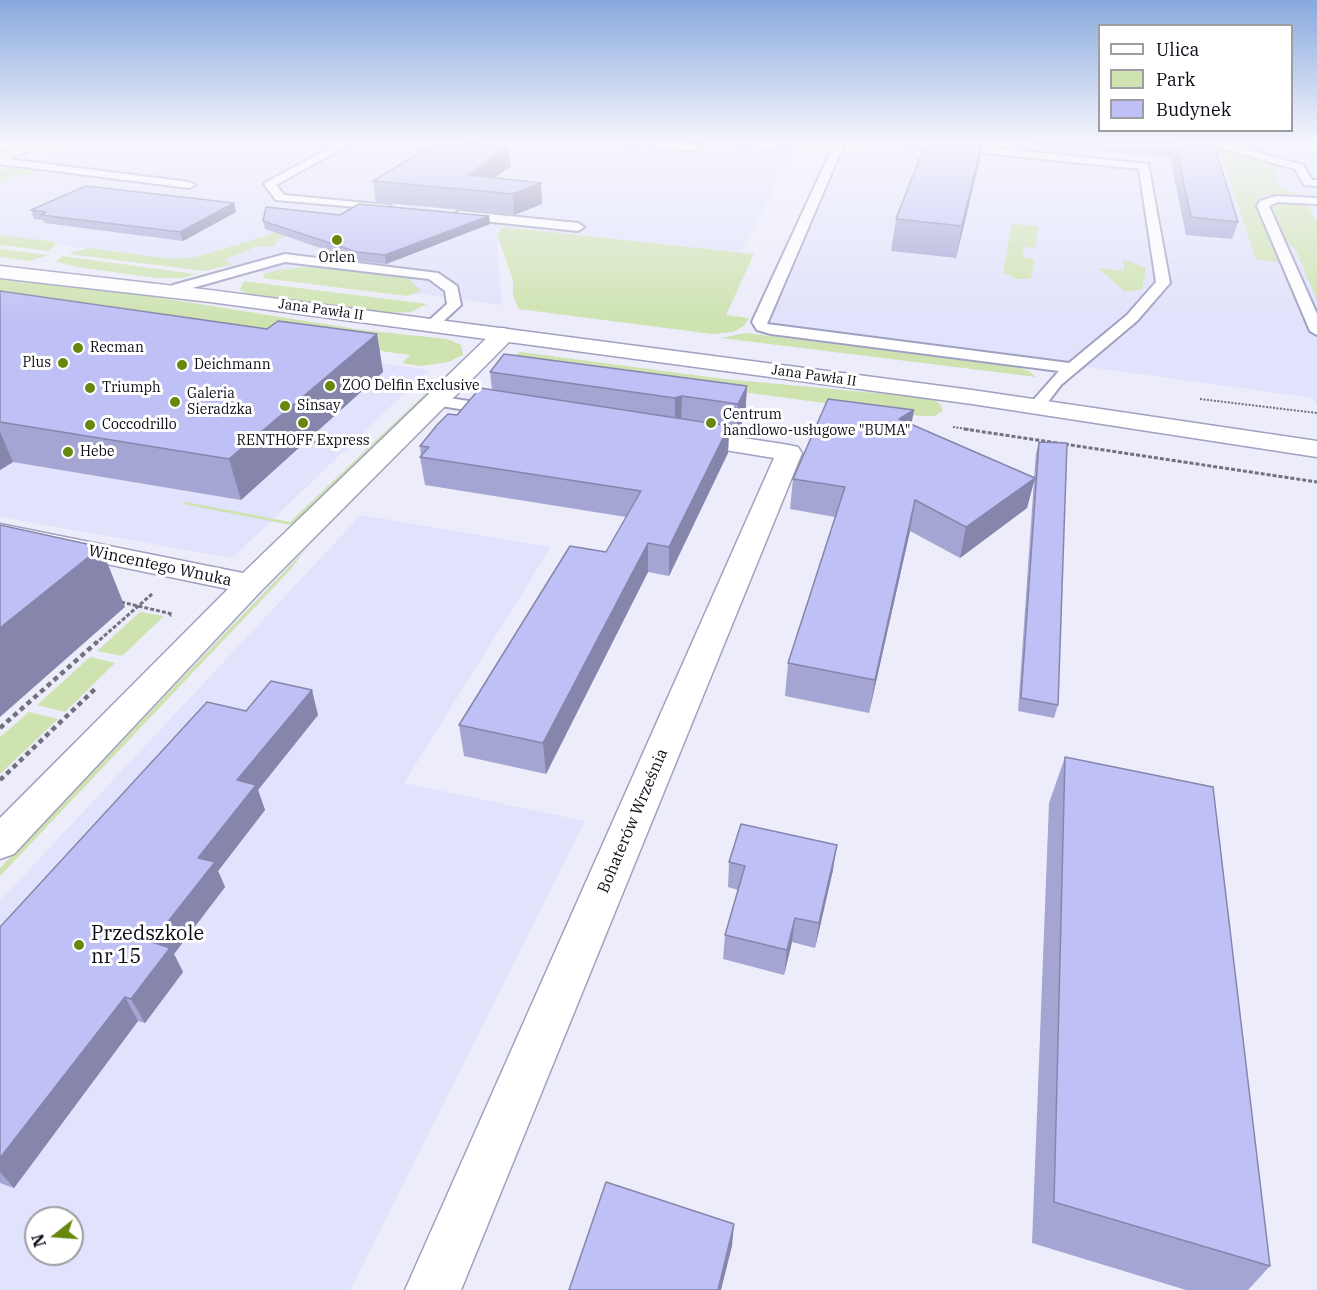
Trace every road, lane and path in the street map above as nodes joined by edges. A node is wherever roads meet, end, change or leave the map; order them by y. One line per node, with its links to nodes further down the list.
1 (325, 202): 5 (lane)
2 (813, 202): 15 (lane)
3 (1150, 202): 15 (lane)
4 (1266, 202): 13 (lane)
5 (399, 209)
6 (447, 214): 7 (lane)
7 (578, 227)
8 (0, 262): 10 (main road, Jana Pawła II)
9 (0, 273): 11 (main road, Jana Pawła II)
10 (178, 288): 11 (main road, Jana Pawła II); 12 (lane)
11 (210, 296): 12 (main road, Jana Pawła II)
12 (431, 325): 14 (main road, Jana Pawła II)
13 (1317, 331)
14 (496, 342): 16 (main road); 17 (main road, Jana Pawła II)
15 (1073, 368): 17 (lane)
16 (435, 401): 18 (lane); 28 (main road)
17 (1036, 406): 19 (main road, Jana Pawła II)
18 (511, 412)
19 (1125, 418): 22 (main road, Jana Pawła II); 25 (main road, Jana Pawła II)
20 (953, 427): 26 (path)
21 (676, 436): 37 (main road, Bohaterów Września)
22 (1317, 437)
23 (307, 441): 24 (path)
24 (330, 445)
25 (1317, 449)
26 (1317, 482)
27 (0, 533): 28 (main road, Wincentego Wnuka)
28 (250, 584): 36 (main road)
29 (158, 589): 31 (path)
30 (116, 601): 31 (path)
31 (140, 606): 32 (path); 34 (path)
32 (164, 622)
33 (103, 680): 35 (path)
34 (0, 728)
35 (0, 780)
36 (0, 843)
37 (433, 1290)

